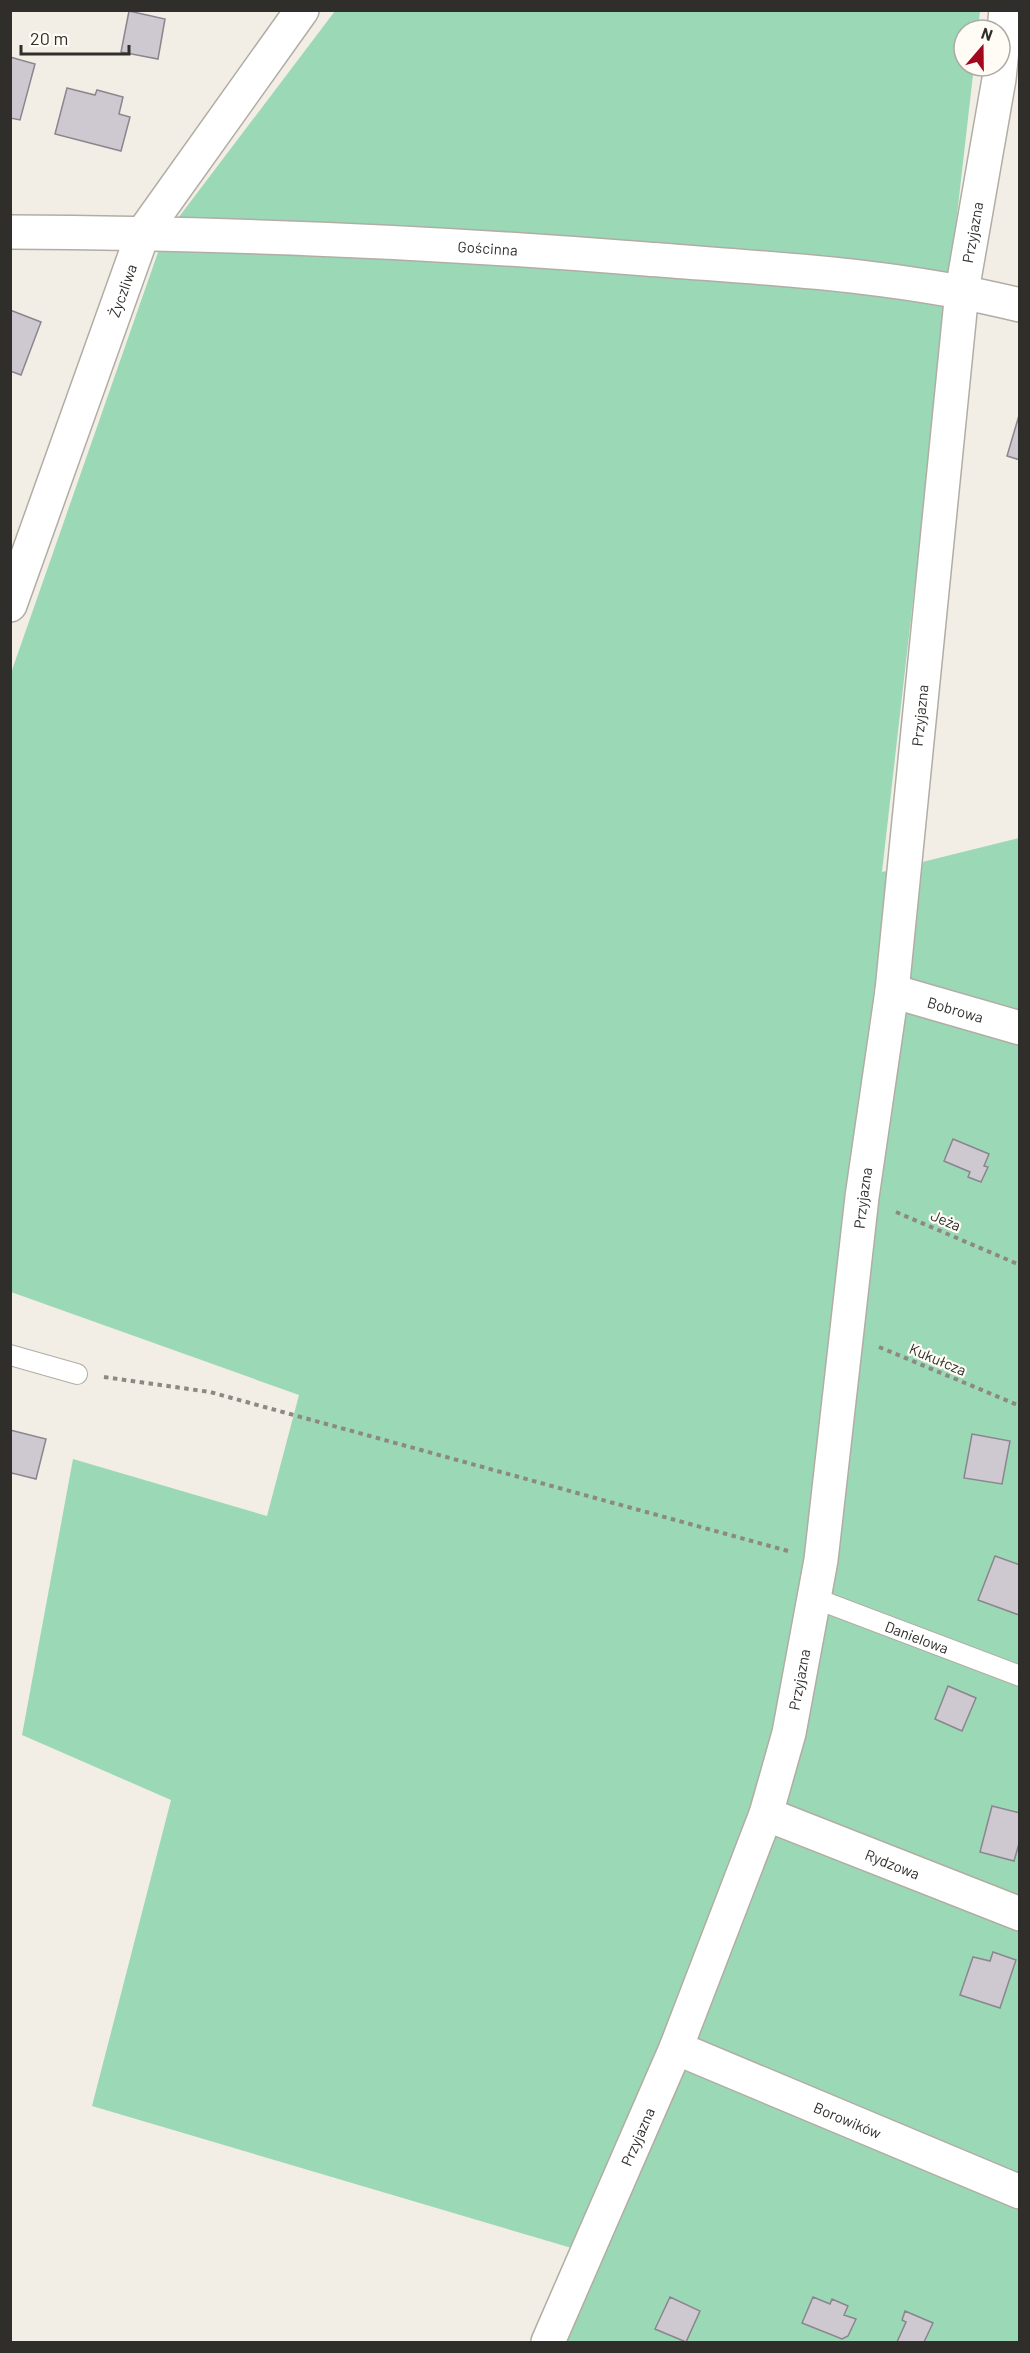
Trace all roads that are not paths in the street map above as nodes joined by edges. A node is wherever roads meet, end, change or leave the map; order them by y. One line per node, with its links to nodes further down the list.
1 (302, 10): 4 (street, Życzliwa)
2 (1006, 10): 5 (street, Przyjazna)
3 (10, 232): 4 (street, Gościnna)
4 (143, 233): 5 (street, Gościnna); 7 (street, Życzliwa)
5 (963, 291): 6 (street, Gościnna); 8 (street, Przyjazna)
6 (1020, 305)
7 (10, 605)
8 (892, 991): 9 (street, Bobrowa); 12 (street, Przyjazna)
9 (1020, 1028)
10 (10, 1355): 11 (lane)
11 (77, 1374)
12 (814, 1598): 13 (lane, Danielowa); 14 (street, Przyjazna)
13 (1020, 1676)
14 (766, 1814): 15 (street, Rydzowa); 16 (street, Przyjazna)
15 (1020, 1914)
16 (676, 2048): 17 (street, Borowików); 18 (street, Przyjazna)
17 (1020, 2192)
18 (548, 2343)

